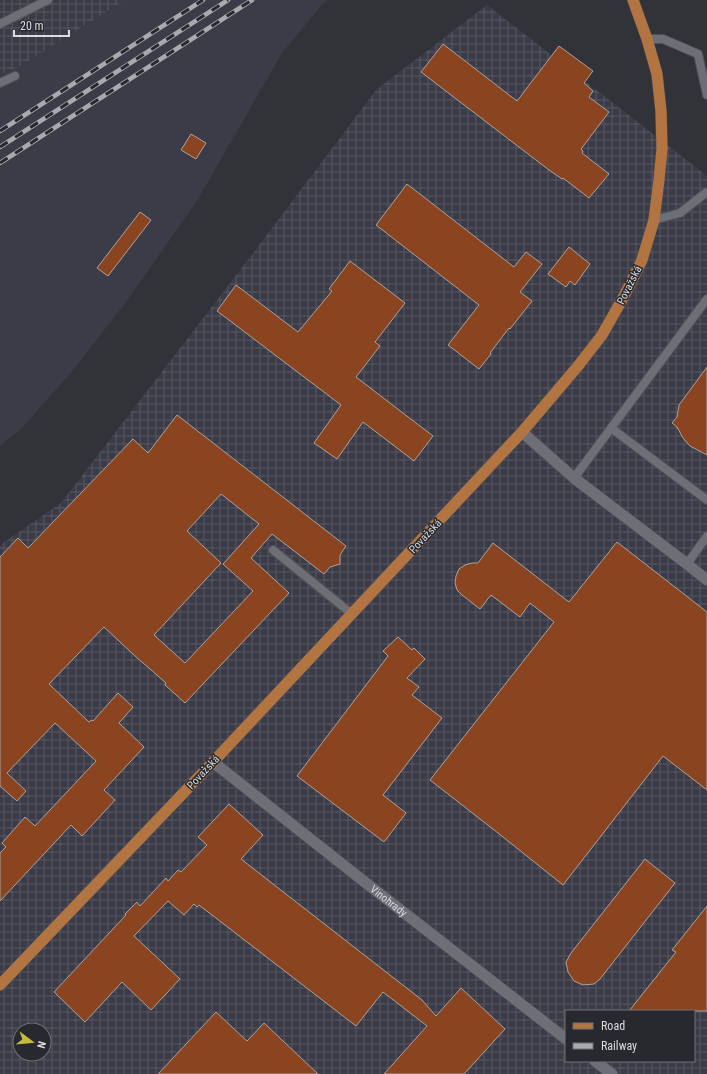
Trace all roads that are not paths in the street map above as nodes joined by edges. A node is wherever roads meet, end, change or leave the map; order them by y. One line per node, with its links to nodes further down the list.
1 (48, 0): 3 (lane)
2 (633, 0): 4 (main road, Považská)
3 (0, 24)
4 (647, 39): 7 (lane); 9 (main road, Považská)
5 (15, 76): 6 (lane)
6 (0, 83)
7 (707, 95)
8 (707, 192): 9 (lane)
9 (654, 220): 12 (main road, Považská)
10 (707, 299): 11 (lane)
11 (611, 428): 13 (lane); 14 (lane)
12 (522, 432): 13 (street); 19 (main road, Považská)
13 (574, 478): 17 (street)
14 (707, 500)
15 (707, 536): 17 (lane)
16 (273, 550): 19 (lane)
17 (687, 564): 18 (street)
18 (707, 580)
19 (352, 614): 20 (main road, Považská)
20 (213, 762): 21 (main road, Považská); 22 (street, Vinohrady)
21 (0, 985)
22 (565, 1038)
23 (596, 1062): 24 (street)
24 (612, 1074)

